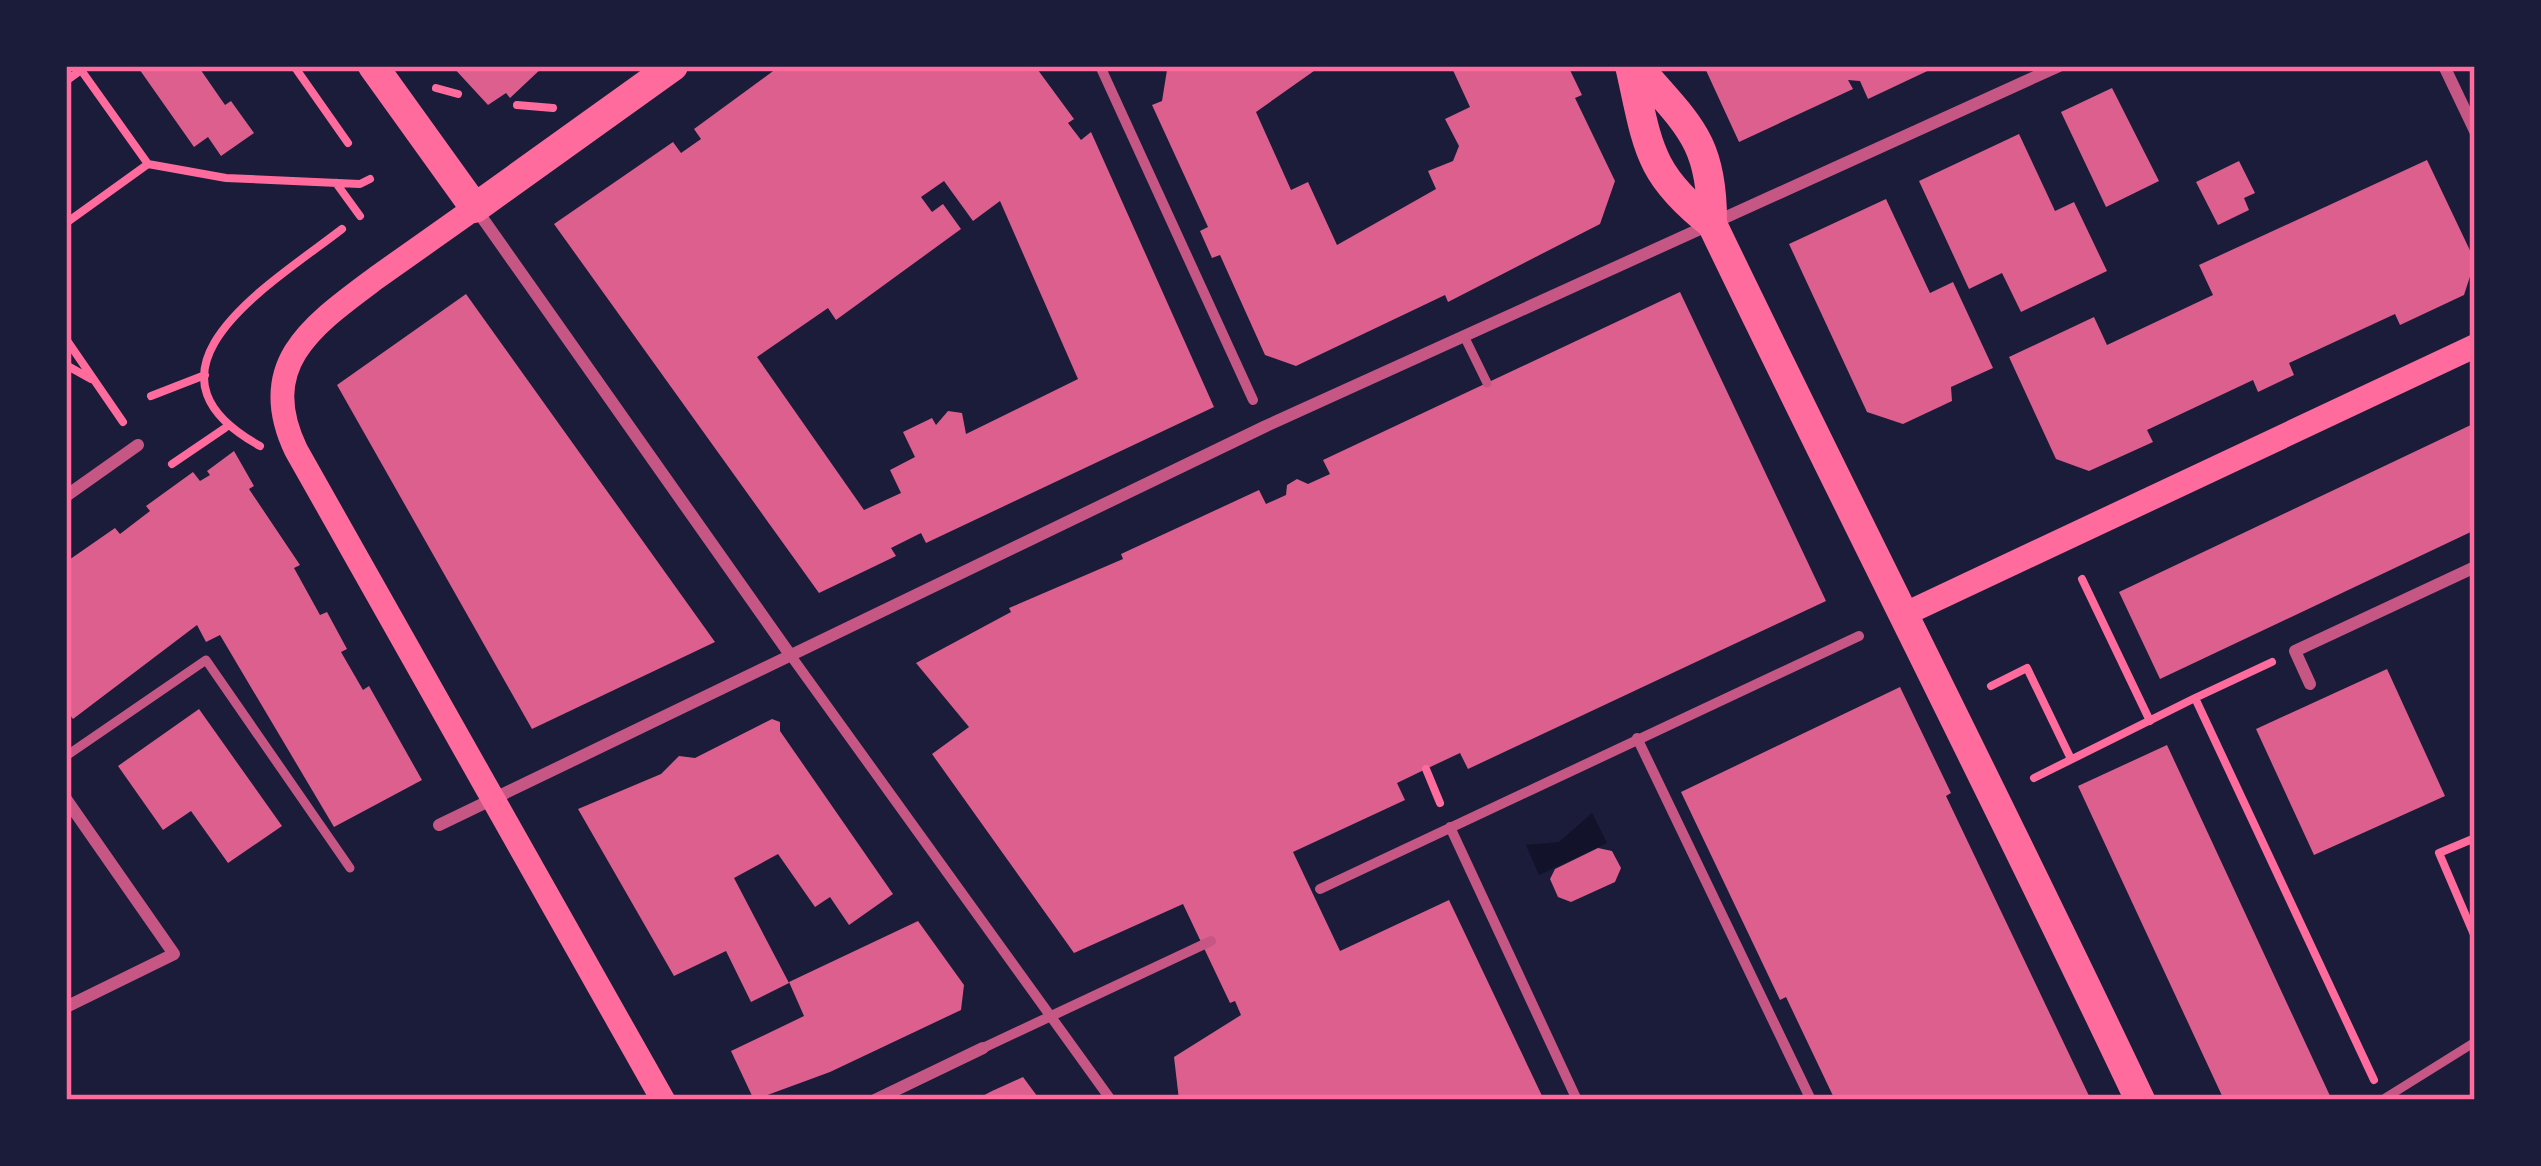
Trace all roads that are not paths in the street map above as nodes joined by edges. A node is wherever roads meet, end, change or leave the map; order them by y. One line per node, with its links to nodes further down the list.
1 (373, 66): 9 (main road)
2 (673, 66): 9 (main road)
3 (1100, 66): 14 (street)
4 (1633, 66): 10 (main road); 10 (main road)
5 (2059, 66): 7 (street)
6 (2444, 66): 8 (street)
7 (2033, 71): 10 (street)
8 (2475, 131)
9 (475, 208): 20 (street); 24 (main road)
10 (1712, 224): 11 (street); 18 (main road)
11 (1464, 336): 13 (lane); 20 (street)
12 (2475, 346): 18 (main road)
13 (1486, 383)
14 (1253, 400)
15 (138, 445): 16 (street)
16 (66, 496)
17 (2475, 567): 21 (street)
18 (1905, 614): 41 (main road)
19 (1859, 636): 22 (street)
20 (791, 656): 24 (street); 32 (street)
21 (2310, 684)
22 (1637, 738): 27 (street); 40 (street)
23 (66, 757): 28 (lane)
24 (493, 798): 26 (street); 36 (main road)
25 (66, 799): 31 (street)
26 (440, 825)
27 (1450, 826): 29 (street); 39 (street)
28 (350, 868)
29 (1319, 889)
30 (1210, 941): 32 (street)
31 (66, 1007)
32 (1052, 1017): 34 (street); 38 (street)
33 (2475, 1042): 35 (lane)
34 (983, 1048): 37 (street)
35 (2382, 1099)
36 (662, 1100)
37 (874, 1100)
38 (1111, 1100)
39 (1577, 1100)
40 (1811, 1100)
41 (2140, 1100)

